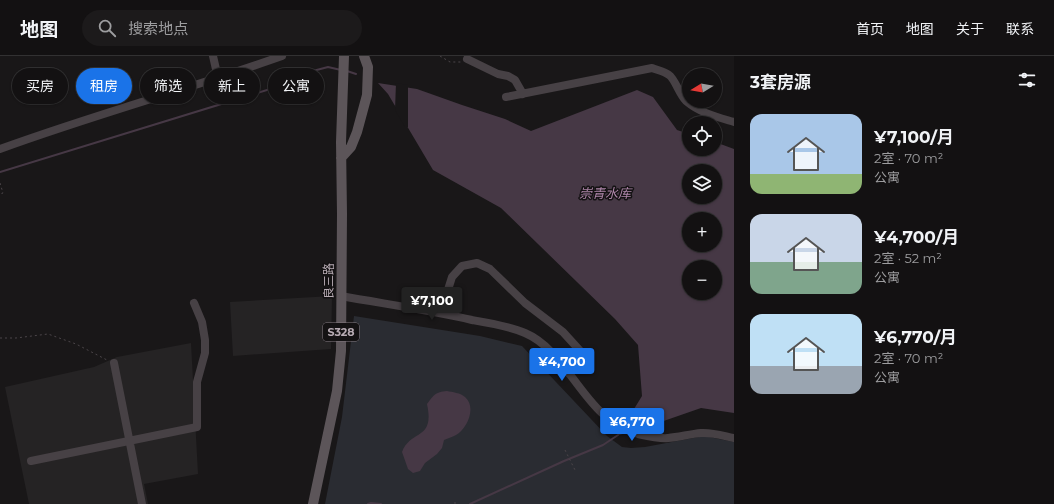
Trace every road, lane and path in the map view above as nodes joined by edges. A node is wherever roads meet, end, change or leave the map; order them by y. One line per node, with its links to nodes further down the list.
1 (213, 56): 7 (street)
2 (282, 56): 8 (street)
3 (344, 56): 14 (main road, 良三路 / S328)
4 (364, 56): 14 (main road)
5 (440, 56): 6 (path)
6 (467, 59): 10 (street)
7 (216, 68)
8 (247, 68)
9 (204, 82): 13 (street)
10 (523, 94): 11 (street); 12 (street)
11 (506, 97)
12 (734, 122)
13 (0, 149)
14 (341, 158): 17 (main road, 良三路 / S328)
15 (0, 183): 16 (path)
16 (0, 194)
17 (341, 296): 19 (street); 29 (main road, 良三路 / S328)
18 (194, 303): 24 (street)
19 (425, 310): 22 (street); 22 (street)
20 (0, 338): 21 (path)
21 (114, 363): 24 (street)
22 (569, 374): 23 (street)
23 (734, 438)
24 (130, 441): 26 (street); 28 (street)
25 (565, 450): 27 (path)
26 (31, 461)
27 (576, 472)
28 (142, 504)
29 (314, 504)

